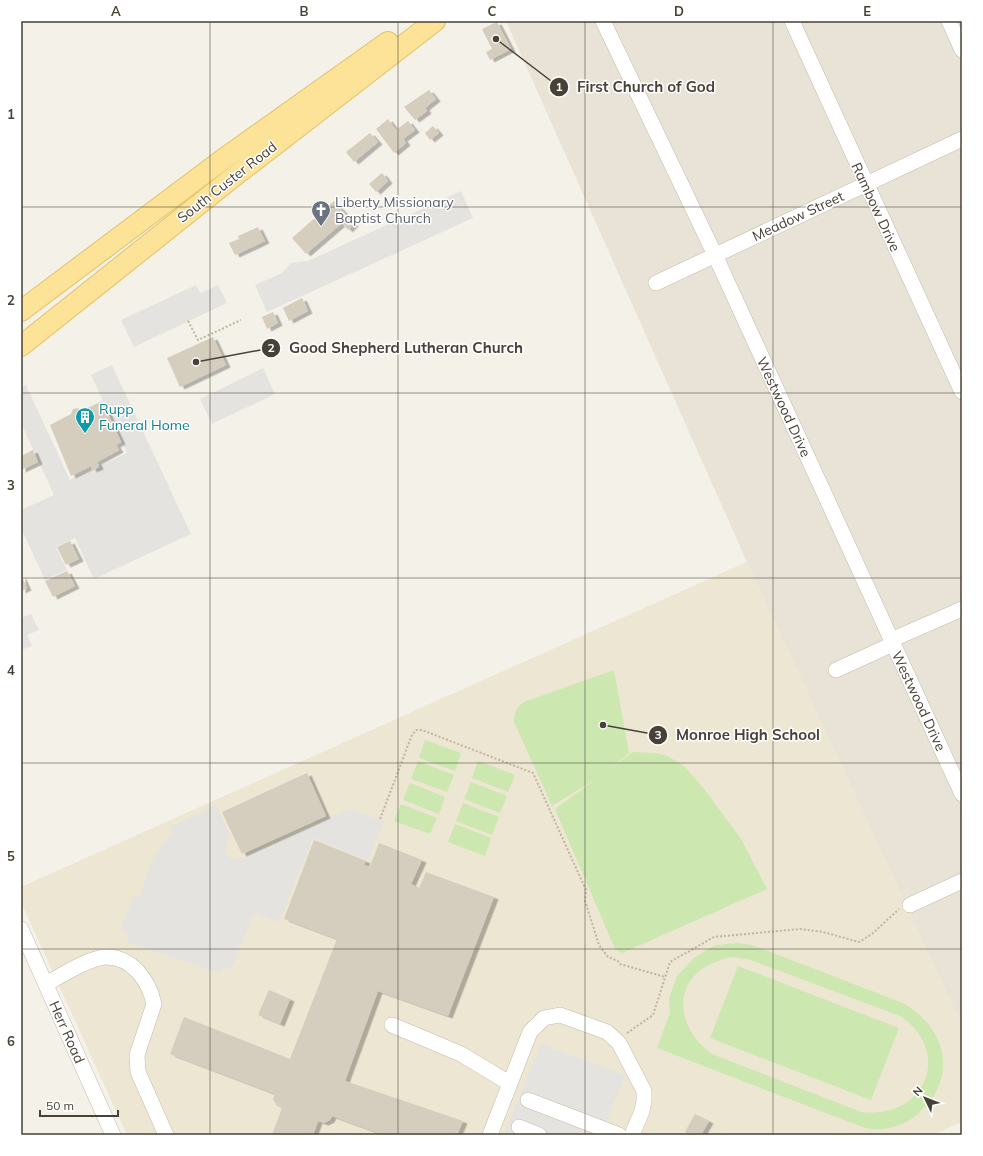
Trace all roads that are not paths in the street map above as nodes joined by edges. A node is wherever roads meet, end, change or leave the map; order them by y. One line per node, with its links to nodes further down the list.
1 (417, 21): 11 (main road, South Custer Road)
2 (435, 21): 12 (main road, South Custer Road)
3 (603, 21): 9 (street, Westwood Drive)
4 (792, 21): 8 (street, Rambow Drive)
5 (949, 21): 6 (street)
6 (962, 50)
7 (962, 139): 8 (street, Meadow Street)
8 (866, 184): 9 (street, Meadow Street); 13 (street, Rambow Drive)
9 (714, 255): 10 (street, Meadow Street); 15 (street, Westwood Drive)
10 (656, 283)
11 (21, 311)
12 (21, 346)
13 (962, 392)
14 (962, 609): 15 (street)
15 (892, 642): 16 (street); 17 (street, Westwood Drive)
16 (836, 670)
17 (962, 794)
18 (962, 881): 19 (street)
19 (906, 905)
20 (21, 930): 21 (street, Herr Road)
21 (46, 984): 26 (street, Herr Road); 27 (street)
22 (392, 1025): 23 (street)
23 (509, 1083): 28 (street); 31 (street)
24 (528, 1100): 30 (street)
25 (519, 1127): 29 (street)
26 (113, 1135)
27 (166, 1135)
28 (490, 1135)
29 (539, 1135)
30 (619, 1135)
31 (632, 1135)

